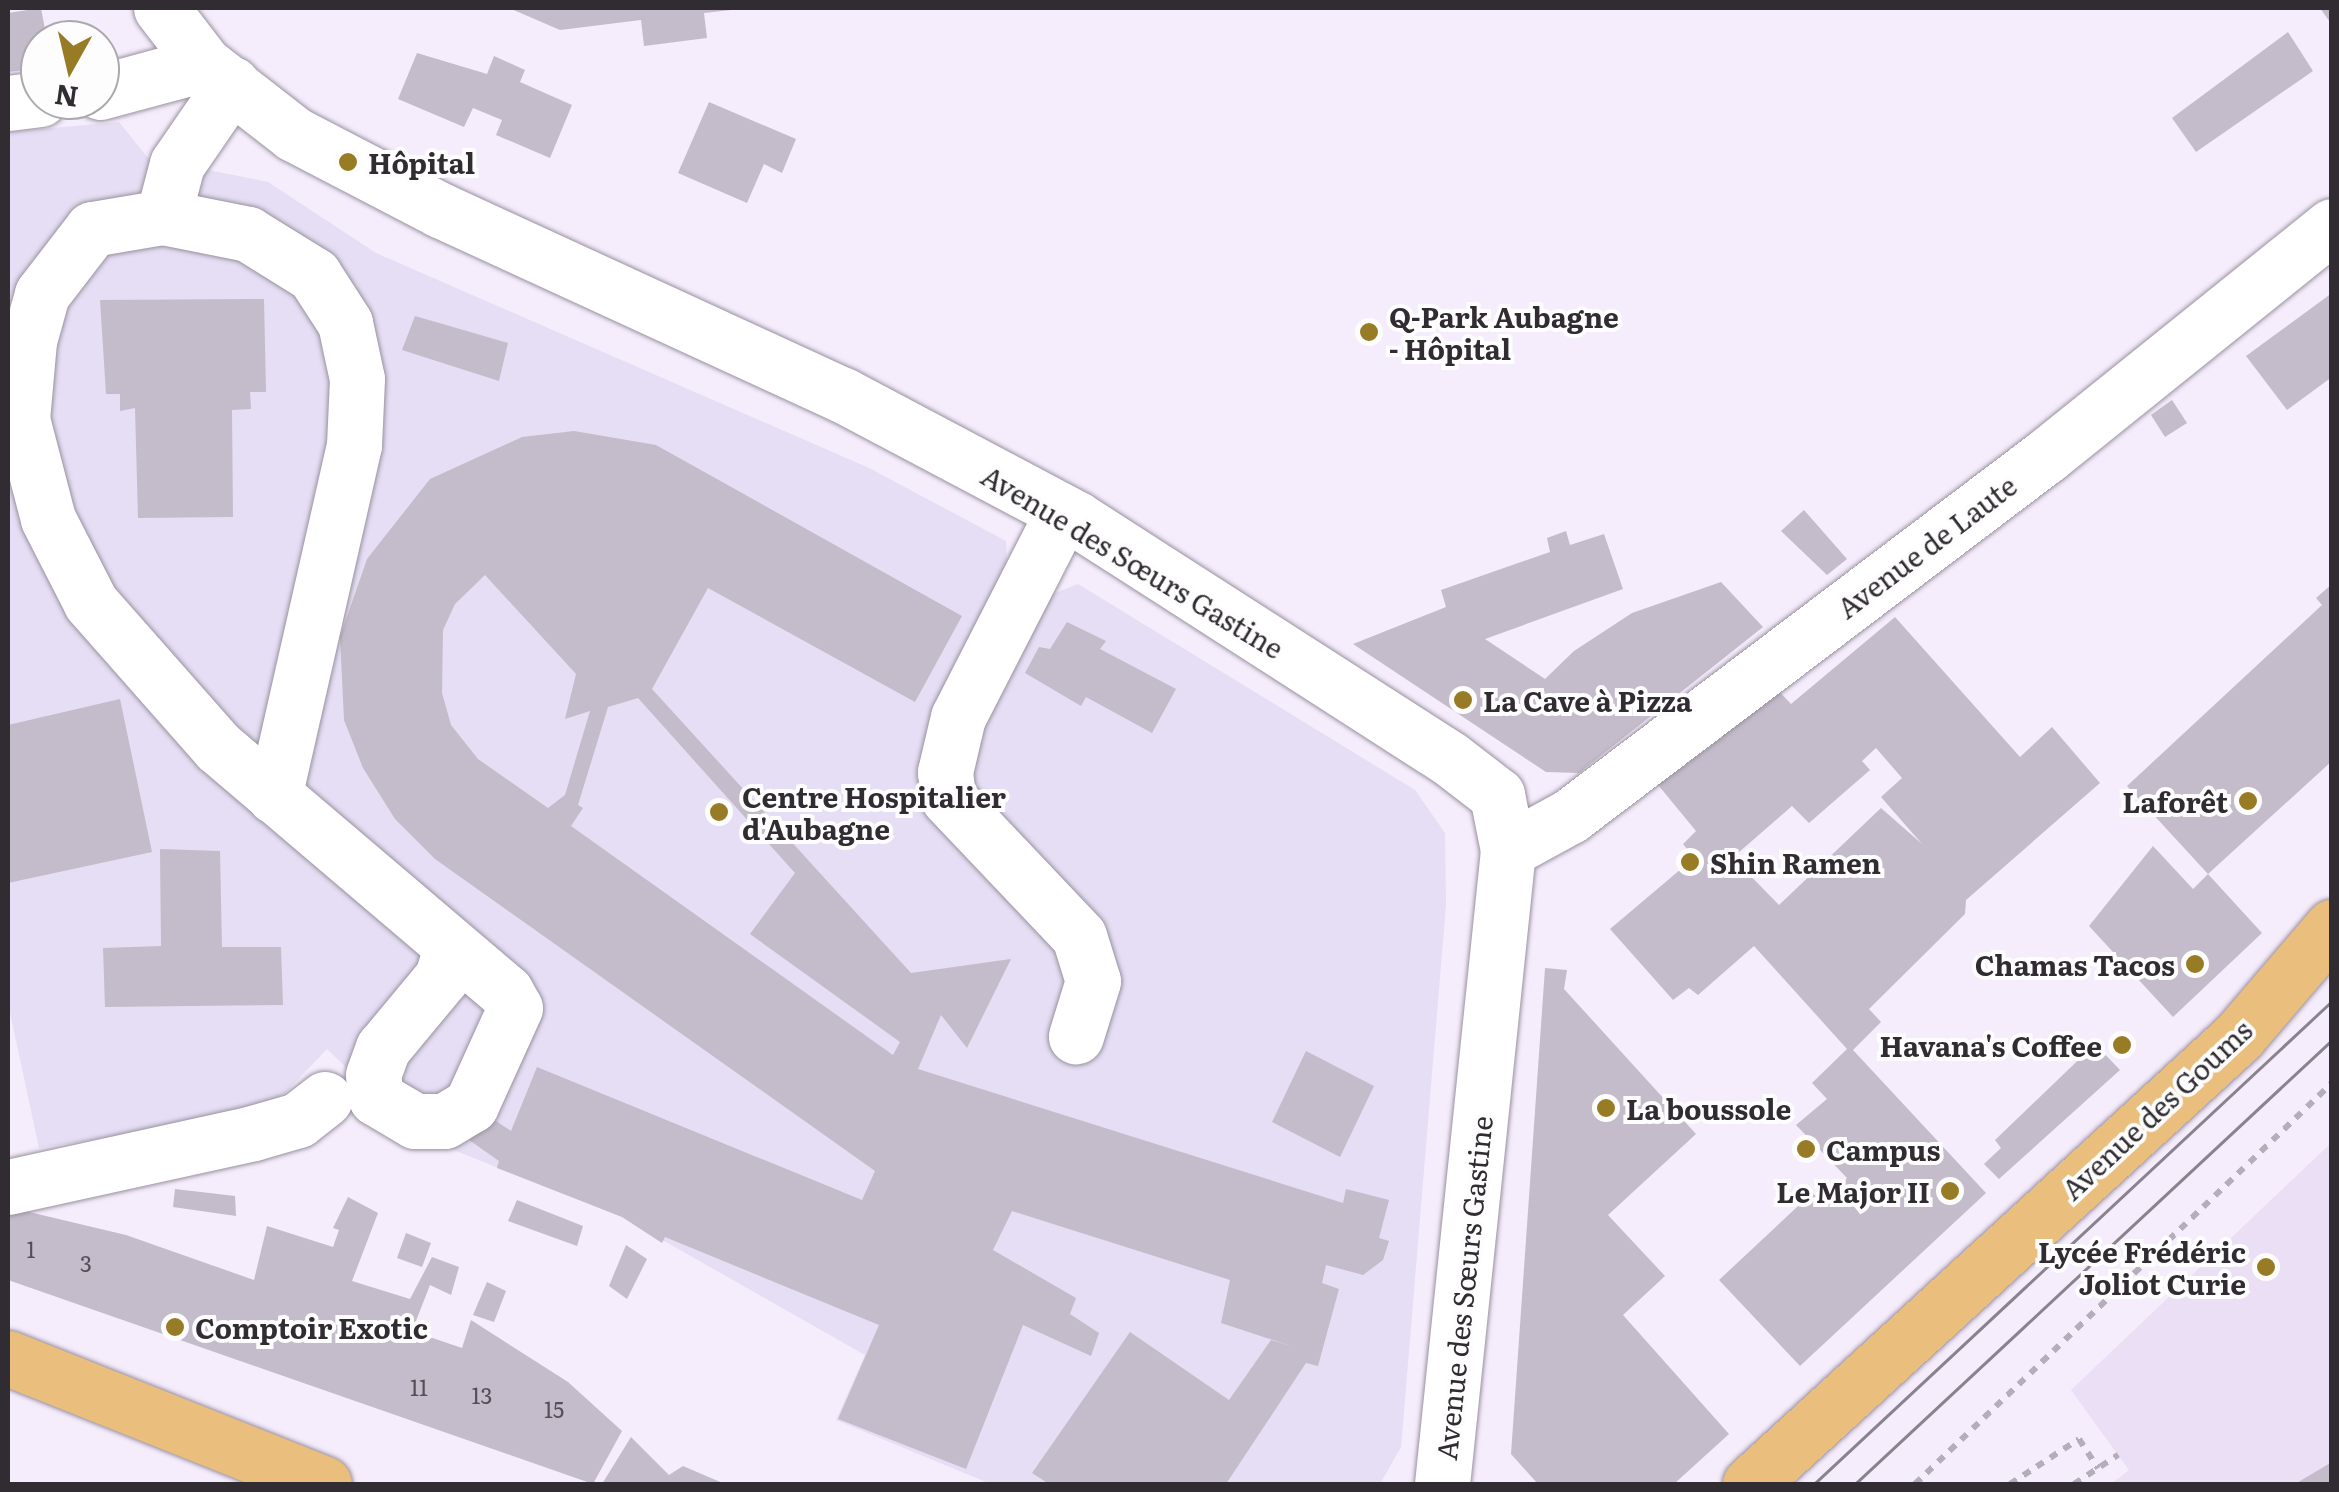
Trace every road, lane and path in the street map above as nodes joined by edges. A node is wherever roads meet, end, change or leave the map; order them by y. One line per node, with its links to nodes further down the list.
1 (161, 8): 2 (street, Avenue des Sœurs Gastine)
2 (218, 74): 3 (street); 4 (street); 6 (street, Avenue des Sœurs Gastine)
3 (120, 89)
4 (164, 217): 7 (street); 7 (street)
5 (2332, 226): 8 (street, Avenue de Laute)
6 (1063, 512): 8 (street, Avenue des Sœurs Gastine); 11 (street)
7 (274, 796): 10 (street)
8 (1508, 850): 20 (street, Avenue des Sœurs Gastine)
9 (2332, 927): 21 (main road, Avenue des Goums)
10 (451, 947)
11 (1076, 1036)
12 (2332, 1083): 18 (path)
13 (325, 1099): 14 (street)
14 (8, 1188)
15 (8, 1358): 19 (main road)
16 (2118, 1454): 17 (path)
17 (2098, 1468): 23 (path); 24 (path)
18 (1916, 1483): 22 (path)
19 (324, 1484)
20 (1442, 1484)
21 (1750, 1484)
22 (1928, 1484)
23 (2010, 1484)
24 (2074, 1484)

